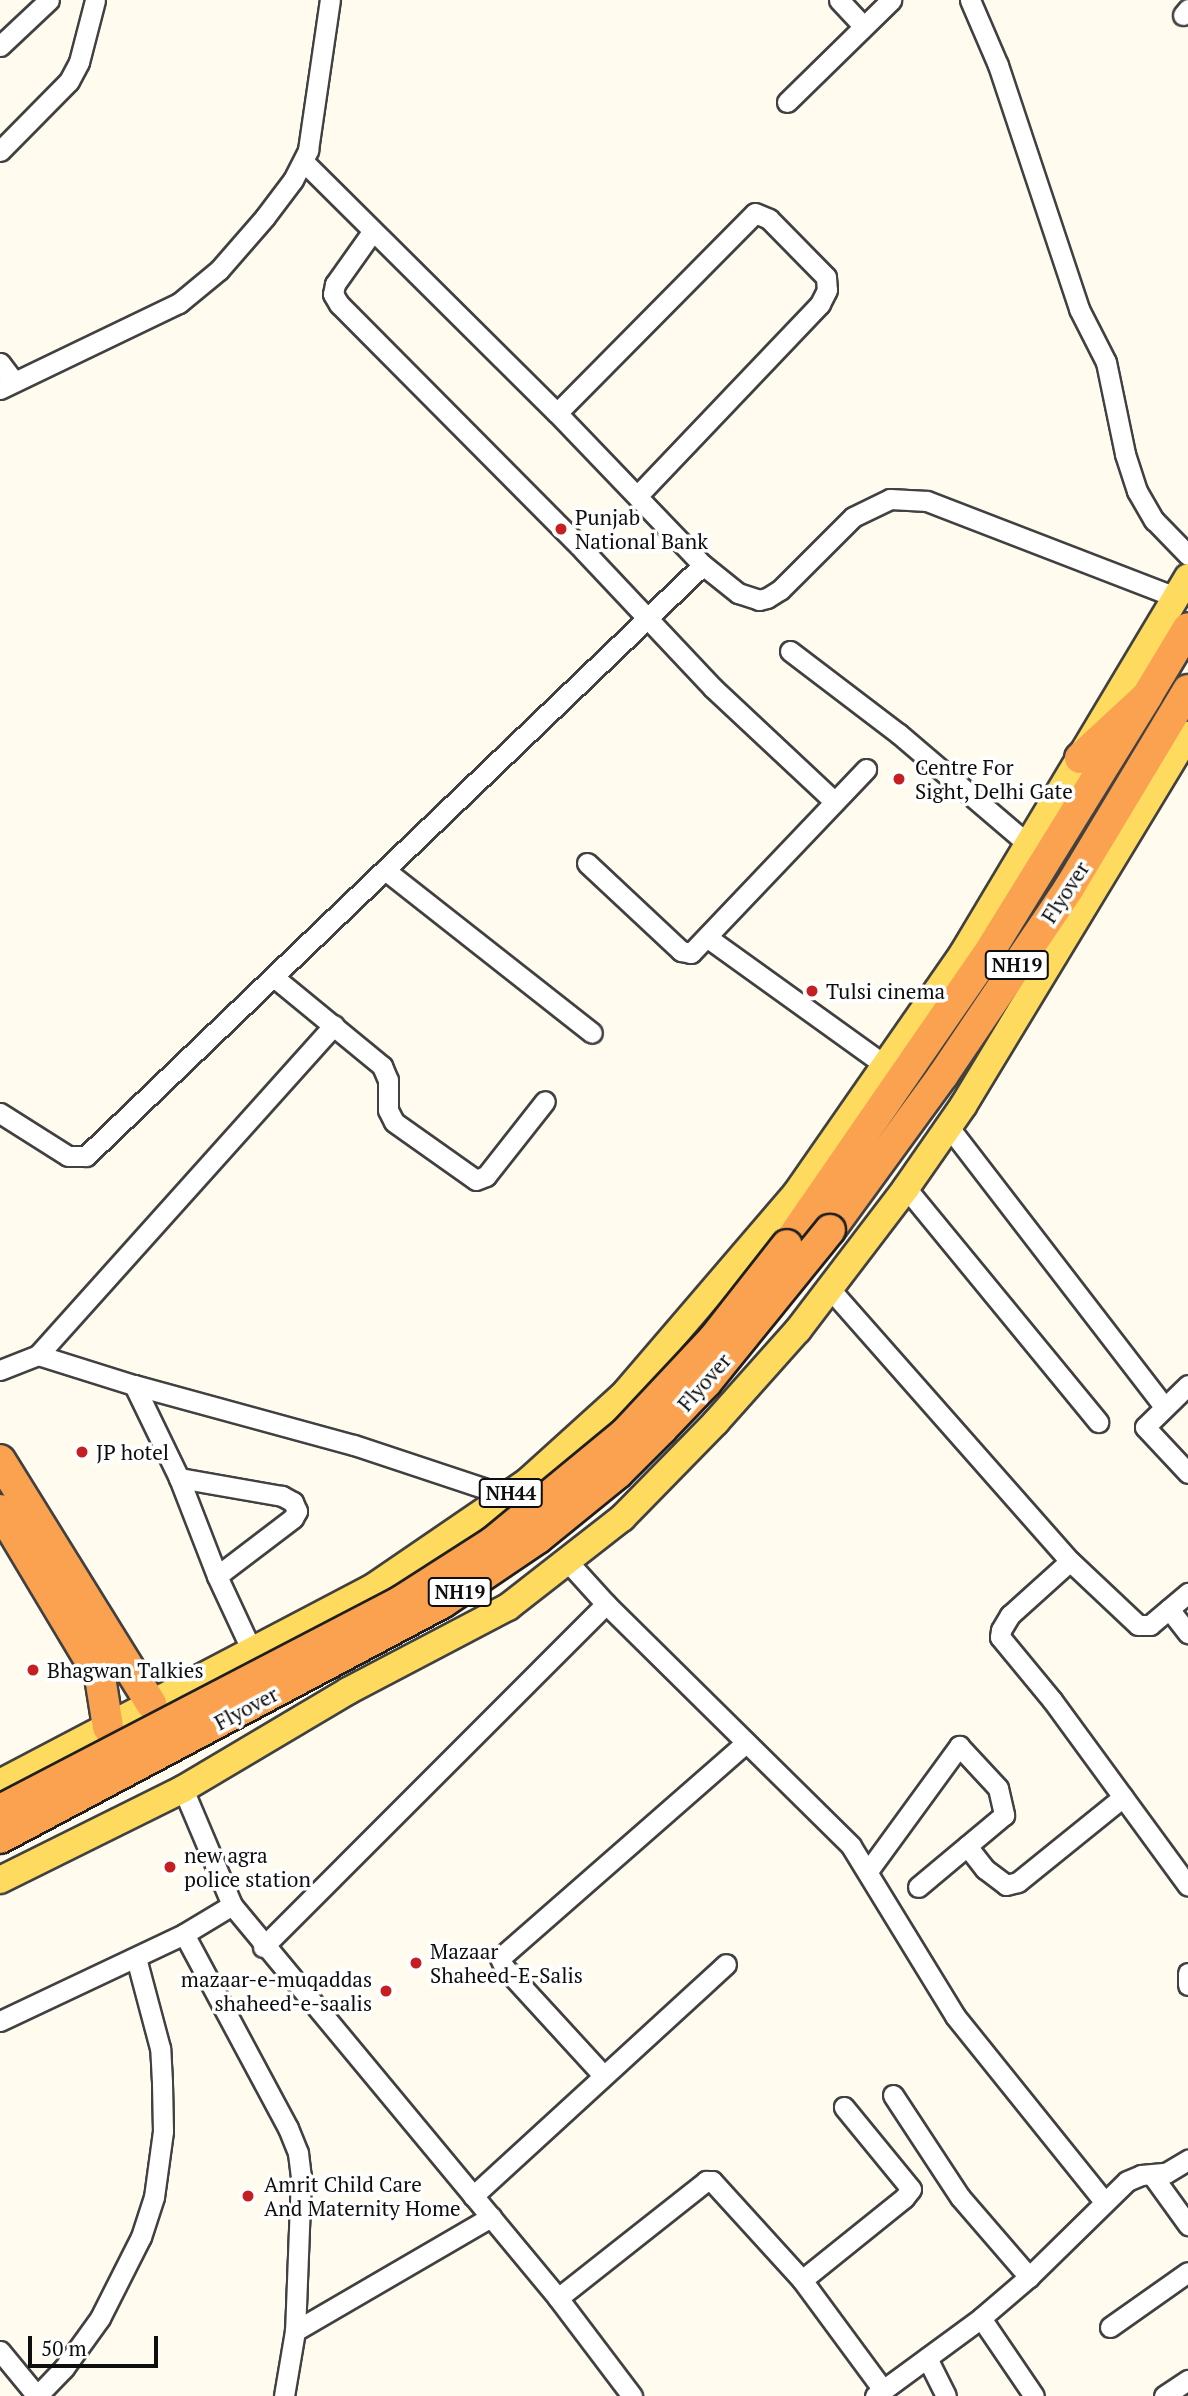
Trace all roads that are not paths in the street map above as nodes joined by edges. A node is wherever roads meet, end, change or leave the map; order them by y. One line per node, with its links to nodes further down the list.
1 (49, 0): 8 (street)
2 (95, 0): 10 (street)
3 (330, 0): 11 (street)
4 (839, 0): 7 (street)
5 (891, 0): 7 (street)
6 (970, 0): 17 (street)
7 (862, 25): 9 (street)
8 (0, 46)
9 (787, 102)
10 (0, 150)
11 (304, 162): 12 (street); 14 (street)
12 (372, 232): 15 (street); 20 (street)
13 (0, 363): 14 (street)
14 (7, 385)
15 (557, 413): 16 (street); 16 (street)
16 (637, 496): 18 (street)
17 (1188, 555)
18 (703, 565): 19 (street); 20 (street)
19 (1182, 587): 26 (main road)
20 (646, 620): 28 (street); 31 (street)
21 (1188, 628): 24 (highway, NH19)
22 (790, 651): 29 (street)
23 (1188, 690): 72 (highway, Flyover / NH19, bridge)
24 (1147, 696): 26 (highway); 70 (highway, Flyover / NH19, bridge)
25 (1188, 735): 39 (main road)
26 (1080, 758): 29 (main road)
27 (866, 769): 28 (street)
28 (834, 801): 32 (street)
29 (1028, 844): 36 (main road)
30 (587, 863): 32 (street)
31 (385, 870): 33 (street); 35 (street)
32 (708, 939): 36 (street)
33 (275, 978): 34 (street); 38 (street)
34 (334, 1025): 37 (street); 42 (street)
35 (592, 1034)
36 (885, 1065): 51 (main road, NH44)
37 (545, 1101)
38 (0, 1113)
39 (948, 1126): 40 (main road); 46 (street)
40 (906, 1188): 41 (main road); 47 (street)
41 (830, 1289): 53 (main road); 54 (street)
42 (38, 1355): 43 (street); 44 (street)
43 (0, 1370)
44 (134, 1385): 50 (street); 51 (street)
45 (1188, 1385): 46 (street)
46 (1164, 1406): 49 (street)
47 (1098, 1422)
48 (0, 1460): 62 (highway)
49 (1188, 1473)
50 (179, 1478): 55 (street); 55 (street)
51 (507, 1496): 60 (main road, NH44)
52 (0, 1510): 63 (highway)
53 (567, 1561): 57 (street); 65 (main road)
54 (1070, 1561): 58 (street); 69 (street)
55 (217, 1576): 60 (street)
56 (1188, 1593): 58 (street)
57 (606, 1604): 64 (street); 80 (street)
58 (1169, 1609): 59 (street)
59 (1188, 1633)
60 (252, 1651): 61 (main road, NH44)
61 (219, 1668): 62 (main road, NH44); 65 (main road)
62 (151, 1704): 63 (main road)
63 (108, 1727): 66 (main road)
64 (746, 1743): 74 (street); 86 (street)
65 (255, 1746): 68 (main road)
66 (53, 1756): 67 (main road); 71 (main road)
67 (0, 1783)
68 (183, 1789): 71 (main road); 78 (street)
69 (1123, 1797): 73 (street); 76 (street)
70 (0, 1810)
71 (93, 1832): 75 (main road)
72 (0, 1838)
73 (967, 1846): 74 (street); 77 (street)
74 (868, 1871): 92 (street)
75 (0, 1880)
76 (1188, 1886)
77 (918, 1887)
78 (232, 1905): 79 (street); 80 (street)
79 (184, 1934): 81 (street); 101 (street)
80 (263, 1947): 91 (street)
81 (136, 1958): 85 (street); 106 (street)
82 (726, 1964): 86 (street)
83 (1188, 1973): 84 (street)
84 (1188, 1985)
85 (0, 2021)
86 (602, 2074): 91 (street)
87 (893, 2095): 96 (street)
88 (844, 2108): 97 (street)
89 (1188, 2161): 90 (street)
90 (1152, 2175): 92 (street); 94 (street)
91 (473, 2196): 93 (street)
92 (1104, 2201): 96 (street)
93 (491, 2217): 98 (street); 101 (street)
94 (1188, 2225)
95 (1188, 2272): 100 (street)
96 (1029, 2277): 99 (street)
97 (802, 2280): 98 (street); 105 (street)
98 (558, 2298): 108 (street)
99 (981, 2318): 103 (street); 110 (street)
100 (1110, 2327)
101 (295, 2331): 107 (street)
102 (0, 2351): 106 (street)
103 (927, 2358): 105 (street); 109 (street)
104 (1188, 2380): 111 (street)
105 (879, 2393)
106 (37, 2396)
107 (284, 2396)
108 (632, 2396)
109 (946, 2396)
110 (1034, 2396)
111 (1164, 2396)

